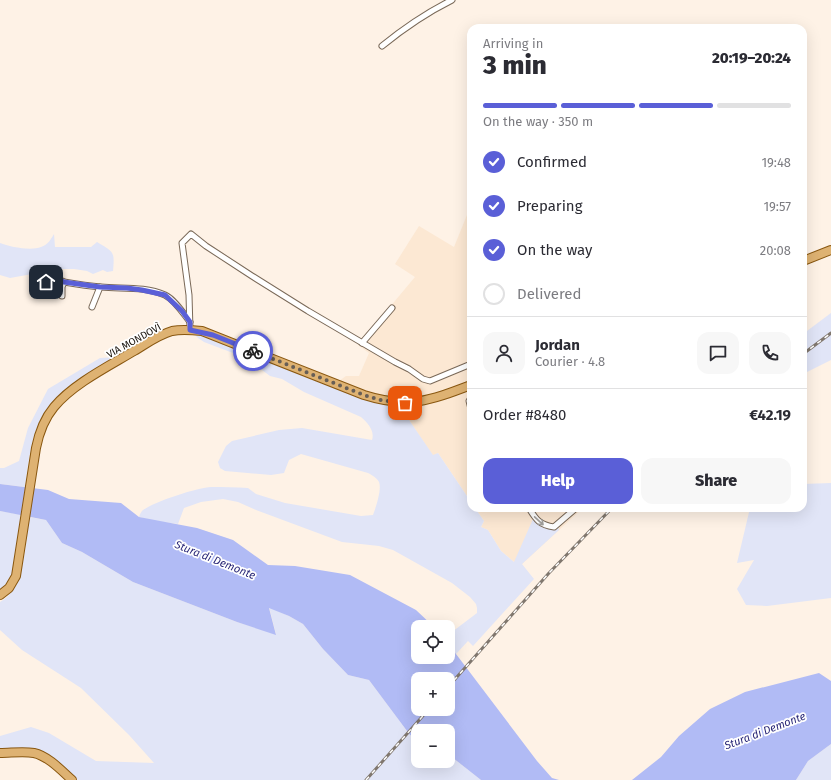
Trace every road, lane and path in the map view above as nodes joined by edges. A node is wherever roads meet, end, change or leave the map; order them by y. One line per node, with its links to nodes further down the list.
1 (452, 0): 2 (street)
2 (382, 46)
3 (831, 250): 4 (main road)
4 (807, 259)
5 (64, 282): 6 (street); 7 (street); 8 (street)
6 (100, 287): 9 (street); 11 (street)
7 (39, 290)
8 (62, 296)
9 (92, 307)
10 (392, 308): 12 (street)
11 (190, 326): 12 (street); 14 (main road, VIA MONDOVÌ); 17 (main road, VIA MONDOVÌ)
12 (362, 343): 13 (street)
13 (467, 366)
14 (467, 386)
15 (532, 512): 16 (street, one-way to 16)
16 (571, 512)
17 (0, 595)
18 (0, 753): 19 (main road)
19 (72, 780)

